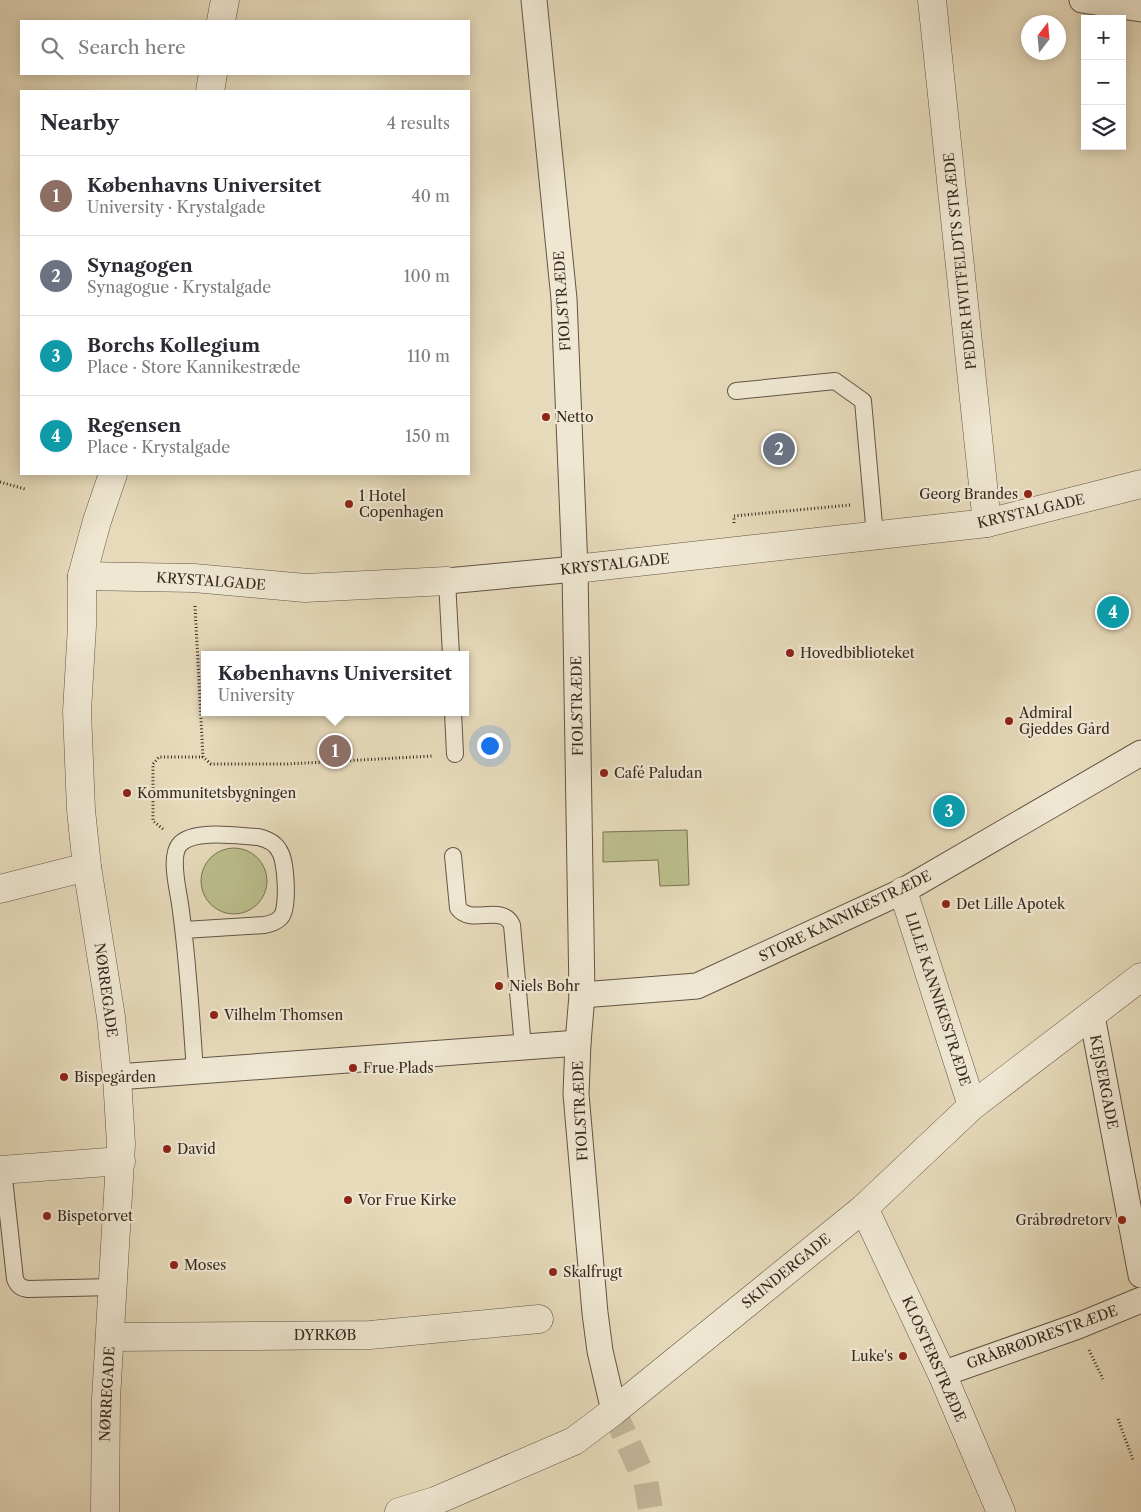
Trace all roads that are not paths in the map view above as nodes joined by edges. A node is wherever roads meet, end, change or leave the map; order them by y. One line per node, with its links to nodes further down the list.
1 (225, 0): 6 (street)
2 (534, 0): 14 (street, FIOLSTRÆDE)
3 (932, 0): 12 (street, PEDER HVITFELDTS STRÆDE)
4 (1082, 0): 5 (street)
5 (1141, 9)
6 (221, 20)
7 (213, 75): 8 (street)
8 (210, 90)
9 (736, 392): 13 (lane)
10 (113, 475): 15 (street, NØRREGADE)
11 (1141, 484): 12 (street, KRYSTALGADE)
12 (988, 523): 13 (street, KRYSTALGADE)
13 (875, 536): 14 (street, KRYSTALGADE)
14 (575, 569): 16 (street, KRYSTALGADE); 27 (street, FIOLSTRÆDE)
15 (82, 576): 16 (street, KRYSTALGADE); 22 (street, NØRREGADE)
16 (447, 581): 17 (lane)
17 (450, 651)
18 (453, 716): 20 (lane)
19 (1141, 753): 24 (street, STORE KANNIKESTRÆDE)
20 (455, 754)
21 (454, 856): 30 (lane)
22 (87, 867): 23 (street); 32 (street, NØRREGADE)
23 (0, 888)
24 (903, 891): 27 (street, STORE KANNIKESTRÆDE); 33 (street, LILLE KANNIKESTRÆDE)
25 (184, 930): 25 (lane); 31 (lane)
26 (1141, 977): 28 (street, SKINDERGADE)
27 (582, 995): 29 (street, FIOLSTRÆDE)
28 (1092, 1016): 33 (street, SKINDERGADE); 37 (street, KEJSERGADE)
29 (578, 1043): 30 (street); 43 (street, FIOLSTRÆDE)
30 (523, 1047): 31 (street)
31 (195, 1071): 32 (street)
32 (117, 1077): 34 (street, NØRREGADE)
33 (972, 1106): 36 (street, SKINDERGADE)
34 (121, 1162): 35 (street); 38 (street, NØRREGADE)
35 (2, 1169): 38 (lane)
36 (864, 1208): 42 (street, KLOSTERSTRÆDE); 43 (street, SKINDERGADE)
37 (1141, 1275)
38 (113, 1287): 41 (street, NØRREGADE)
39 (1141, 1300): 42 (street, GRÅBRØDRESTRÆDE)
40 (539, 1319): 41 (street, DYRKØB)
41 (110, 1337): 45 (street, NØRREGADE)
42 (942, 1374): 47 (street, KLOSTERSTRÆDE)
43 (614, 1411): 44 (street, SKINDERGADE)
44 (438, 1507): 46 (street, SKINDERGADE)
45 (105, 1512)
46 (399, 1512)
47 (1001, 1512)

